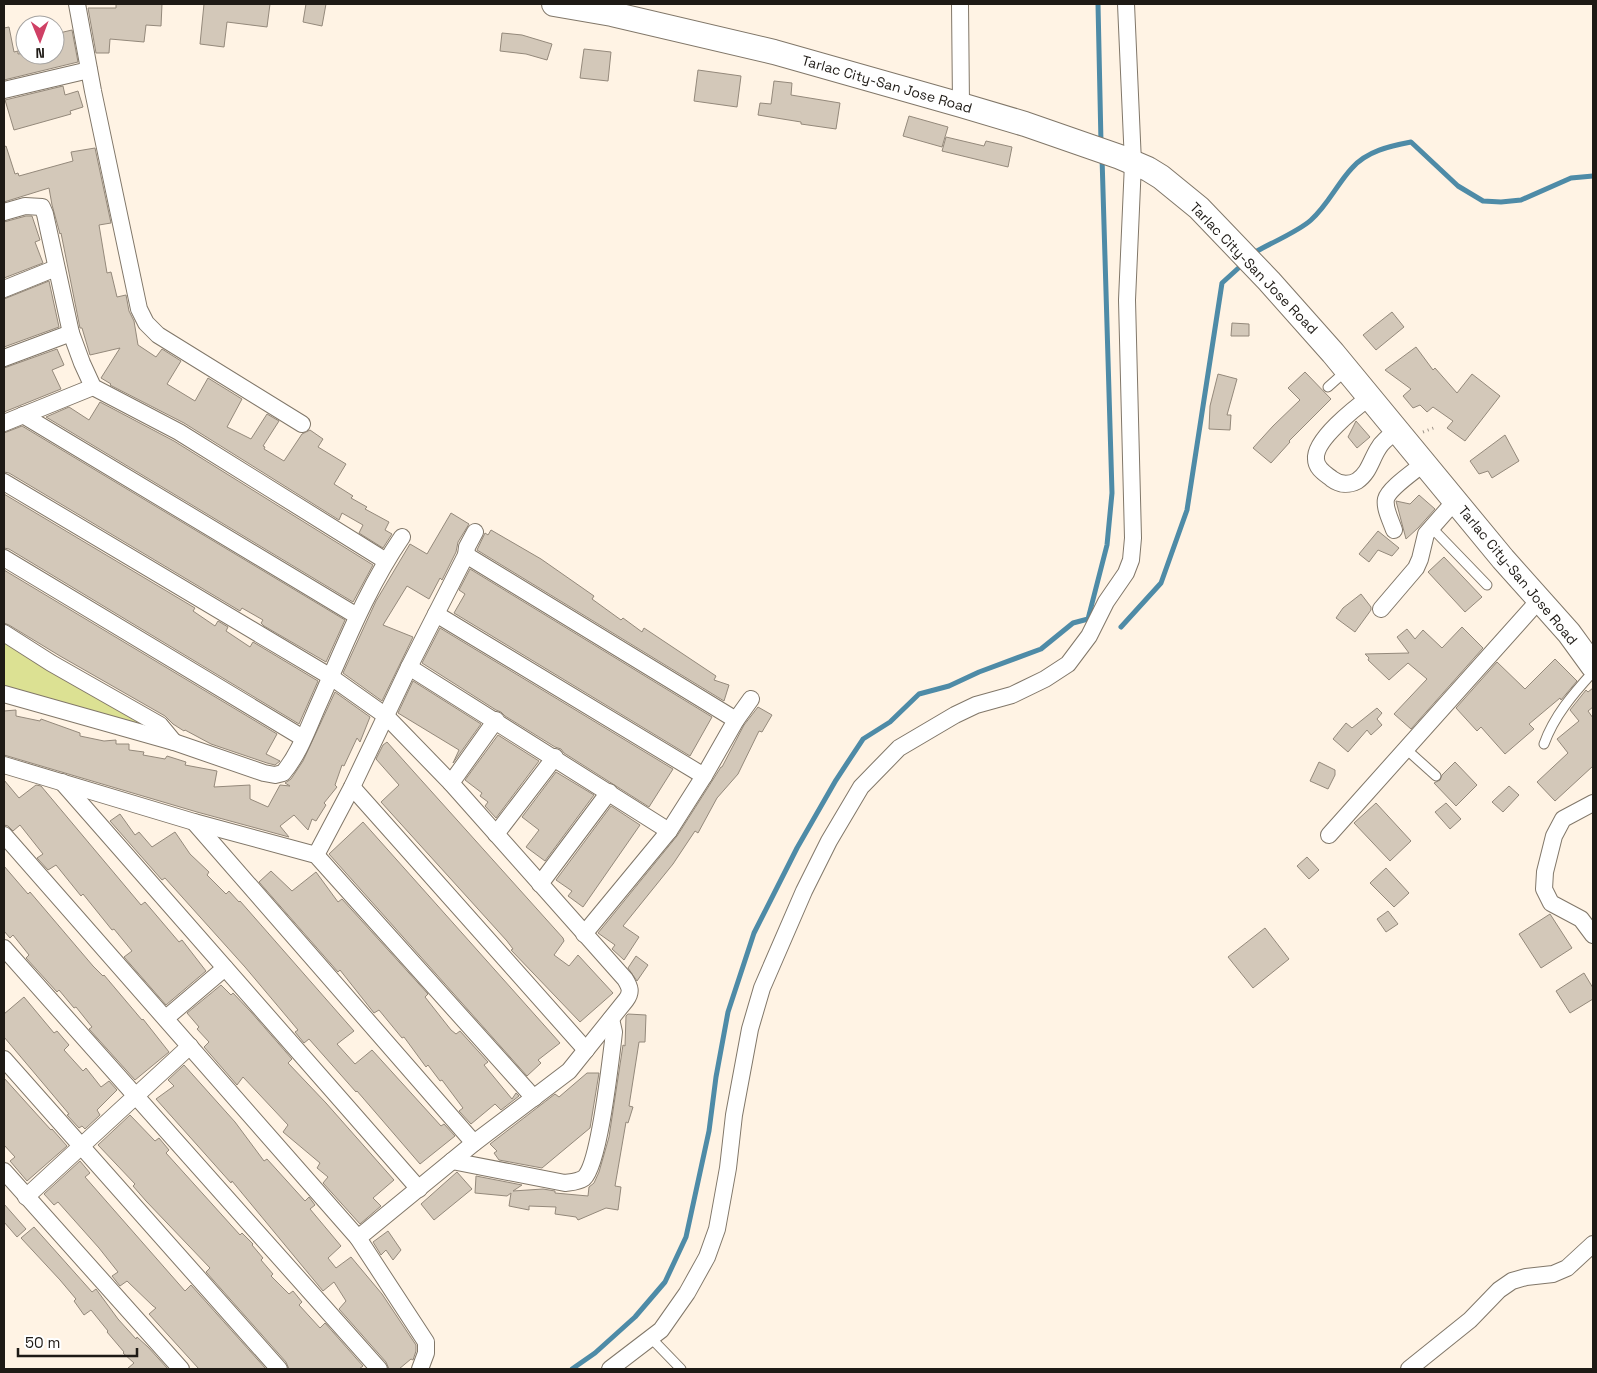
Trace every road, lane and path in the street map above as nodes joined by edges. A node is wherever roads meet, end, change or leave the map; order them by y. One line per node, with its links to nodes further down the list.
1 (77, 4): 6 (street)
2 (554, 4): 5 (main road, Tarlac City-San Jose Road)
3 (960, 4): 8 (street)
4 (1126, 4): 9 (street)
5 (592, 7): 8 (main road, Tarlac City-San Jose Road)
6 (89, 70): 7 (street); 21 (street)
7 (4, 90)
8 (961, 105): 9 (main road, Tarlac City-San Jose Road)
9 (1127, 160): 15 (main road, Tarlac City-San Jose Road); 87 (street)
10 (4, 212): 11 (street)
11 (56, 268): 12 (street); 13 (street)
12 (4, 288)
13 (71, 333): 14 (street); 16 (street)
14 (4, 358)
15 (1347, 370): 17 (lane); 18 (main road, Tarlac City-San Jose Road)
16 (93, 386): 19 (street); 32 (street)
17 (1328, 387)
18 (1370, 397): 22 (main road, Tarlac City-San Jose Road); 22 (street)
19 (23, 415): 20 (street); 37 (street)
20 (4, 423)
21 (302, 424)
22 (1397, 431): 23 (main road, Tarlac City-San Jose Road)
23 (1424, 463): 25 (main road, Tarlac City-San Jose Road); 27 (street)
24 (4, 482): 42 (street)
25 (1455, 501): 26 (street); 34 (main road, Tarlac City-San Jose Road)
26 (1432, 527): 33 (lane); 35 (street)
27 (1394, 530)
28 (475, 532): 30 (street)
29 (402, 536): 32 (street)
30 (466, 555): 36 (street); 47 (street)
31 (4, 558): 48 (street)
32 (386, 561): 37 (street)
33 (1487, 586)
34 (1540, 600): 39 (main road, Tarlac City-San Jose Road); 51 (street)
35 (1381, 609)
36 (436, 614): 40 (street); 54 (street)
37 (358, 616): 42 (street)
38 (4, 633): 49 (street)
39 (1593, 666)
40 (409, 667): 45 (street); 46 (street)
41 (1593, 672): 50 (lane)
42 (331, 678): 45 (street); 48 (street)
43 (4, 694): 49 (street)
44 (751, 699): 47 (street)
45 (386, 716): 57 (street); 58 (street)
46 (496, 720): 52 (street); 57 (street)
47 (736, 720): 54 (street)
48 (303, 738): 49 (street)
49 (174, 742)
50 (1544, 744)
51 (1406, 749): 55 (lane); 64 (street)
52 (555, 757): 59 (street); 63 (street)
53 (4, 765): 56 (street)
54 (704, 776): 62 (street)
55 (1436, 776)
56 (62, 782): 61 (street); 71 (street)
57 (451, 782): 63 (street)
58 (352, 787): 66 (street); 75 (street)
59 (609, 792): 62 (street); 67 (street)
60 (1593, 803): 69 (street)
61 (194, 822): 66 (street); 79 (street)
62 (669, 831): 68 (street)
63 (496, 834): 67 (street)
64 (1329, 834)
65 (4, 835): 72 (street)
66 (316, 855): 78 (street)
67 (540, 884): 68 (street)
68 (584, 934): 73 (street)
69 (1593, 934)
70 (4, 948): 77 (street)
71 (225, 968): 72 (street); 83 (street)
72 (166, 1018): 74 (street)
73 (611, 1020): 75 (street); 81 (street)
74 (190, 1046): 77 (street); 85 (street)
75 (586, 1050): 78 (street)
76 (4, 1059): 80 (street)
77 (136, 1097): 80 (street); 90 (street)
78 (534, 1098): 79 (street)
79 (474, 1144): 81 (street)
80 (83, 1146): 84 (street); 89 (street)
81 (452, 1161): 83 (street)
82 (4, 1172): 84 (street)
83 (419, 1189): 85 (street)
84 (26, 1197): 88 (street)
85 (358, 1238): 91 (street)
86 (1593, 1244): 94 (street)
87 (651, 1338): 92 (street); 93 (lane)
88 (181, 1369)
89 (279, 1369)
90 (379, 1369)
91 (420, 1369)
92 (610, 1369)
93 (680, 1369)
94 (1409, 1369)

